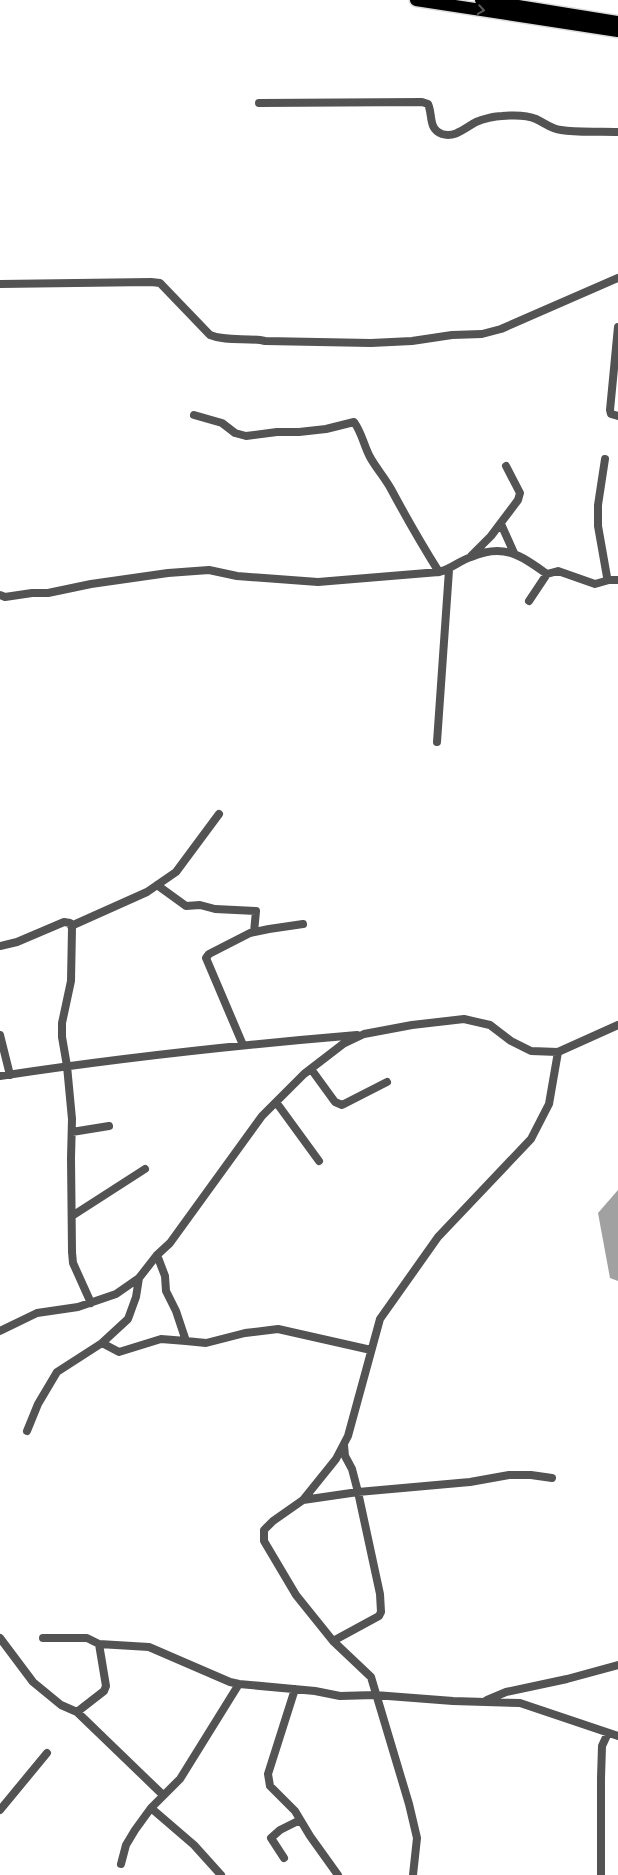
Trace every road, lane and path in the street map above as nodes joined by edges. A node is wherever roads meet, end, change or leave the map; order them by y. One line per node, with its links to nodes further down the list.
1 (416, 0): 4 (main road, one-way to 4)
2 (481, 0): 3 (main road)
3 (618, 22)
4 (618, 31)
5 (259, 103): 6 (street)
6 (618, 132)
7 (618, 278): 8 (street)
8 (0, 284)
9 (618, 327): 11 (street)
10 (194, 415): 18 (street)
11 (618, 416)
12 (605, 458): 20 (street)
13 (506, 466): 14 (street)
14 (501, 524): 15 (street); 16 (street)
15 (514, 553): 16 (street); 19 (street)
16 (470, 557): 17 (street)
17 (449, 570): 18 (street); 24 (street)
18 (439, 572): 22 (street)
19 (547, 574): 20 (street); 23 (street)
20 (609, 580): 21 (street)
21 (618, 580)
22 (0, 595)
23 (529, 601)
24 (437, 742)
25 (219, 814): 26 (street)
26 (157, 885): 28 (street); 29 (street)
27 (303, 924): 29 (street)
28 (71, 926): 30 (street); 36 (street)
29 (254, 932): 34 (street)
30 (0, 946)
31 (618, 1025): 35 (street)
32 (364, 1034): 34 (street); 35 (street); 37 (street)
33 (0, 1035): 38 (street)
34 (243, 1045): 36 (street)
35 (558, 1052): 53 (street)
36 (68, 1066): 38 (street); 43 (street)
37 (311, 1069): 40 (street); 41 (street)
38 (10, 1074): 39 (street)
39 (0, 1076)
40 (386, 1082)
41 (276, 1102): 44 (street); 47 (street)
42 (109, 1126): 43 (street)
43 (72, 1132): 46 (street)
44 (320, 1161)
45 (146, 1169): 46 (street)
46 (72, 1216): 49 (street)
47 (157, 1255): 48 (street); 51 (street)
48 (139, 1278): 49 (street); 52 (street)
49 (91, 1303): 50 (street)
50 (0, 1331)
51 (186, 1341): 52 (street); 53 (street)
52 (102, 1342): 54 (street)
53 (371, 1350): 55 (street)
54 (27, 1431)
55 (344, 1445): 57 (street); 58 (street)
56 (552, 1478): 57 (street)
57 (358, 1492): 58 (street); 61 (street)
58 (303, 1500): 61 (street)
59 (0, 1638): 68 (street)
60 (43, 1638): 62 (street)
61 (333, 1641): 66 (street)
62 (99, 1644): 64 (street); 68 (street)
63 (618, 1665): 67 (street)
64 (239, 1684): 65 (street); 72 (street)
65 (295, 1689): 66 (street); 77 (street)
66 (375, 1695): 67 (street); 82 (street)
67 (485, 1702): 69 (street)
68 (77, 1712): 72 (street)
69 (608, 1733): 70 (street); 83 (street)
70 (618, 1736)
71 (47, 1753): 74 (street)
72 (163, 1795): 75 (street)
73 (0, 1796): 74 (street)
74 (6, 1803): 76 (street)
75 (151, 1808): 79 (street); 80 (street)
76 (0, 1810)
77 (300, 1820): 78 (street); 81 (street)
78 (284, 1858)
79 (121, 1864)
80 (221, 1875)
81 (338, 1875)
82 (413, 1875)
83 (601, 1875)

